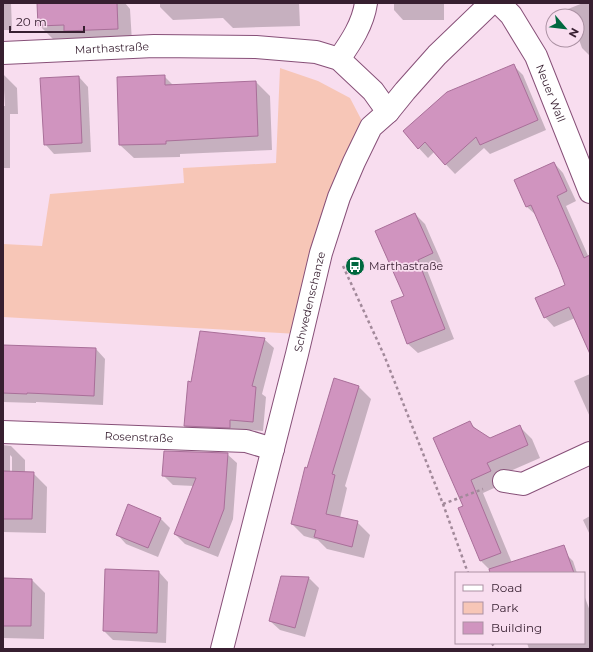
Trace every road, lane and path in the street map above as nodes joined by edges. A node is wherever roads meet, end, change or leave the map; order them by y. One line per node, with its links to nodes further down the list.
1 (366, 3): 5 (street)
2 (491, 3): 6 (street, Schwedenschanze)
3 (498, 3): 7 (street, Neuer Wall)
4 (3, 53): 5 (street, Marthastraße)
5 (339, 59): 6 (street, Marthastraße)
6 (388, 112): 8 (street, Schwedenschanze)
7 (590, 192)
8 (328, 231): 10 (street, Schwedenschanze); 13 (path)
9 (3, 432): 10 (street, Rosenstraße)
10 (273, 450): 15 (street, Schwedenschanze)
11 (590, 452): 12 (street)
12 (504, 481): 13 (path)
13 (443, 504): 14 (path)
14 (468, 572)
15 (222, 649)

